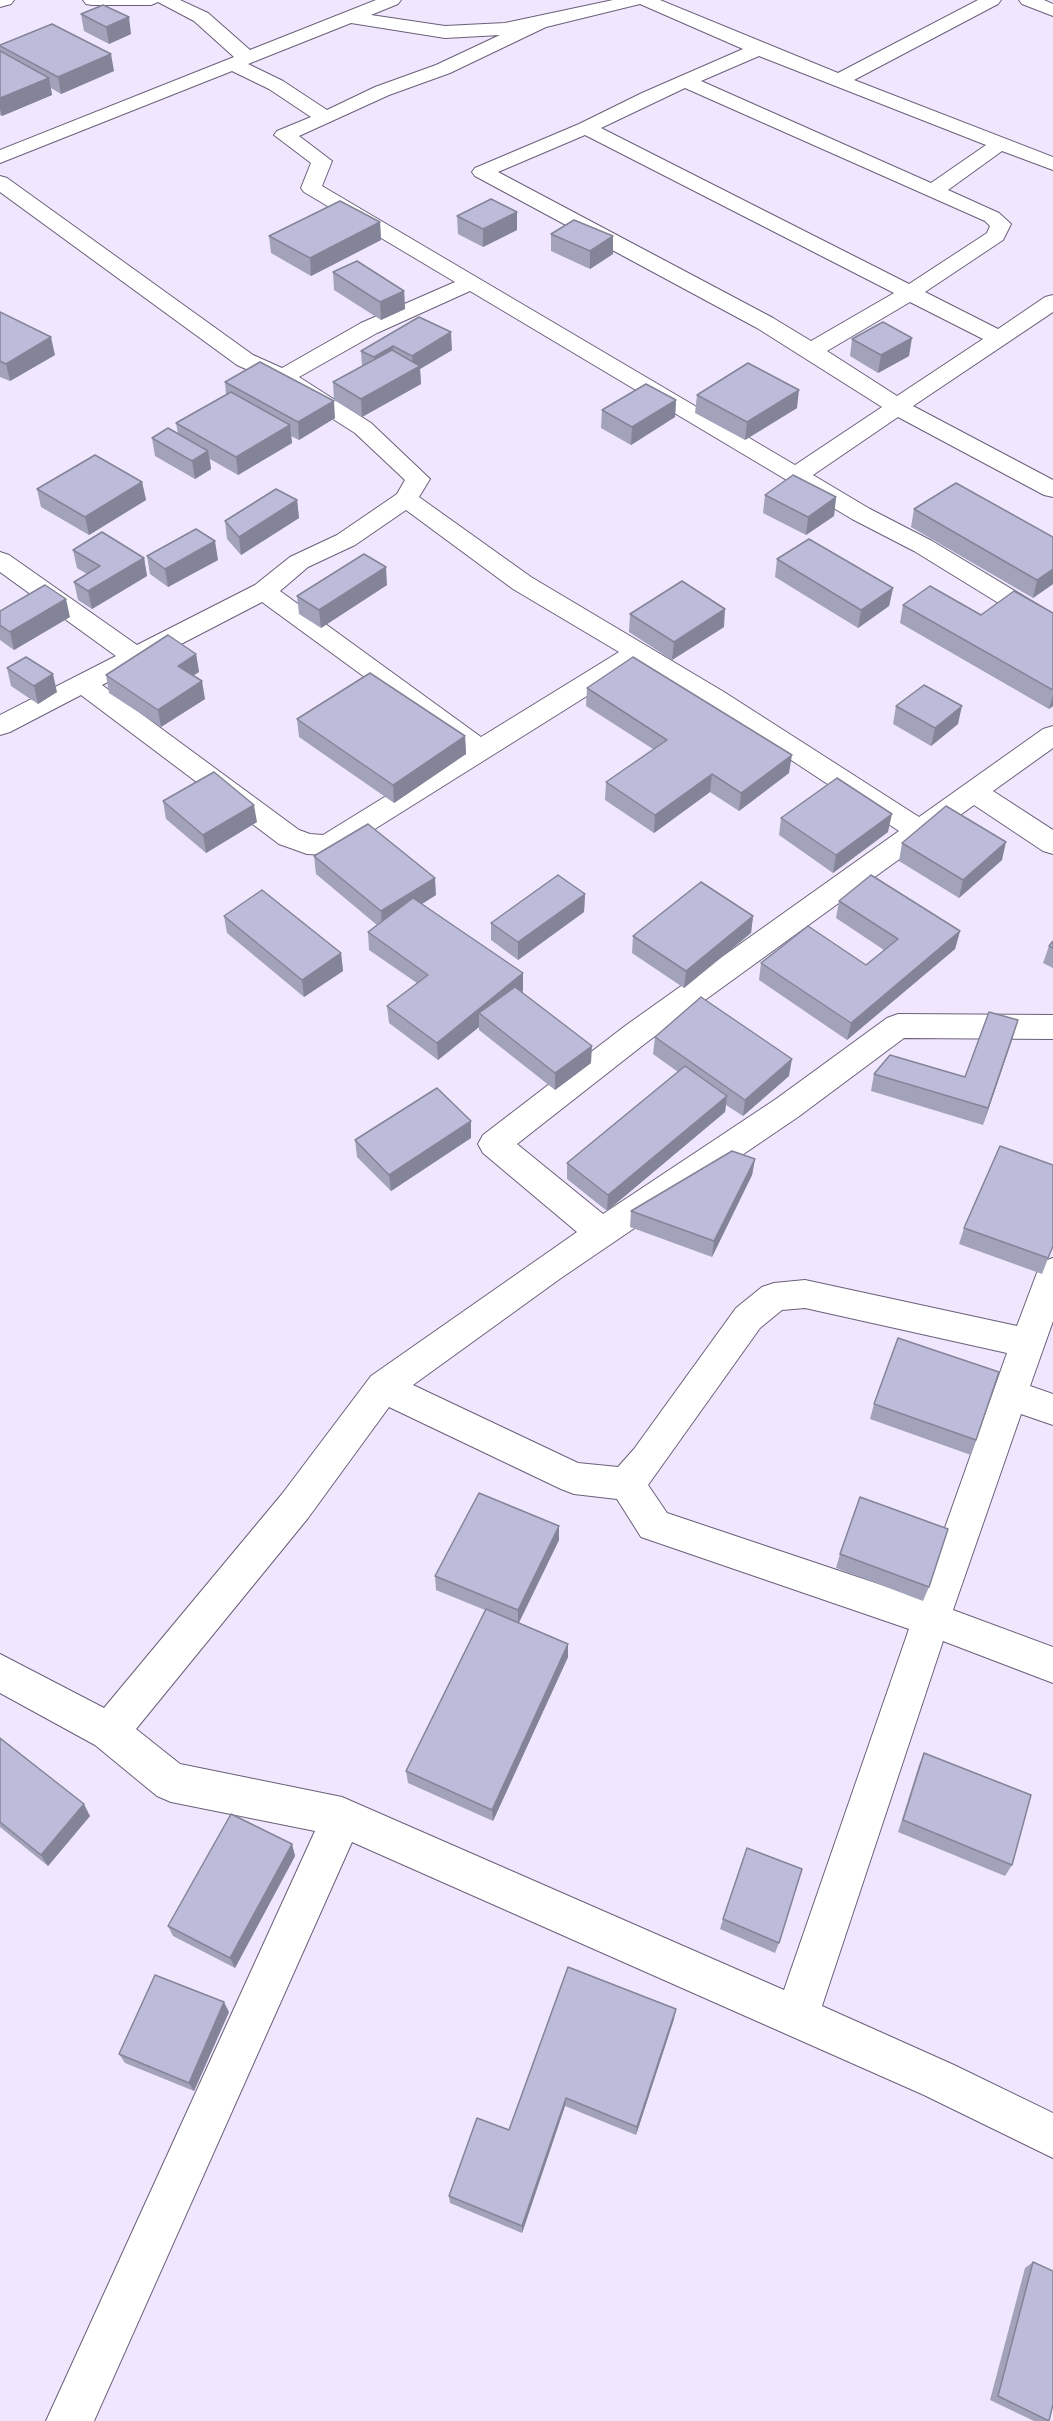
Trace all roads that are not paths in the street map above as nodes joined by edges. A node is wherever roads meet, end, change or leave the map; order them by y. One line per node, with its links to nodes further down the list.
1 (5, 0): 10 (street)
2 (92, 0): 3 (street)
3 (151, 0)
4 (166, 0): 15 (street)
5 (392, 0): 12 (street)
6 (636, 0): 13 (street)
7 (645, 0): 14 (street)
8 (992, 0): 16 (street)
9 (1028, 0): 11 (street)
10 (0, 2)
11 (1053, 10)
12 (349, 17): 13 (street); 15 (street)
13 (540, 23): 18 (street)
14 (759, 49): 16 (street); 17 (street)
15 (240, 61): 18 (street); 21 (street)
16 (839, 80): 20 (street)
17 (684, 81): 19 (street); 24 (street)
18 (326, 118): 25 (street)
19 (586, 128): 26 (street); 29 (street)
20 (1001, 143): 22 (street); 24 (street)
21 (0, 157)
22 (1048, 157)
23 (0, 182): 30 (street)
24 (933, 191): 26 (street)
25 (473, 282): 30 (street); 32 (street)
26 (910, 293): 28 (street); 29 (street)
27 (1053, 302): 28 (street)
28 (998, 338): 31 (street)
29 (811, 351): 31 (street)
30 (283, 377): 34 (street)
31 (899, 408): 32 (street); 33 (street)
32 (796, 475): 37 (street)
33 (1053, 490)
34 (406, 499): 36 (street); 38 (street)
35 (0, 560): 39 (street)
36 (264, 591): 39 (street); 43 (street)
37 (1053, 625)
38 (637, 653): 43 (street); 45 (street)
39 (135, 656): 40 (street)
40 (84, 684): 41 (street); 43 (street)
41 (0, 726)
42 (1053, 735): 44 (street)
43 (482, 750)
44 (974, 792): 45 (street); 46 (street)
45 (920, 831): 48 (street)
46 (1053, 844)
47 (1053, 1027): 48 (street)
48 (601, 1232): 51 (street)
49 (1053, 1272): 50 (street)
50 (1028, 1343): 52 (street); 54 (street)
51 (383, 1387): 54 (street); 58 (street)
52 (1010, 1395): 53 (street); 55 (street)
53 (1053, 1410)
54 (627, 1483): 55 (street)
55 (931, 1619): 56 (street); 60 (street)
56 (1053, 1665)
57 (0, 1672): 58 (street)
58 (109, 1732): 59 (street)
59 (342, 1817): 60 (street); 62 (street)
60 (797, 2016): 61 (street)
61 (1053, 2136)
62 (70, 2421)

